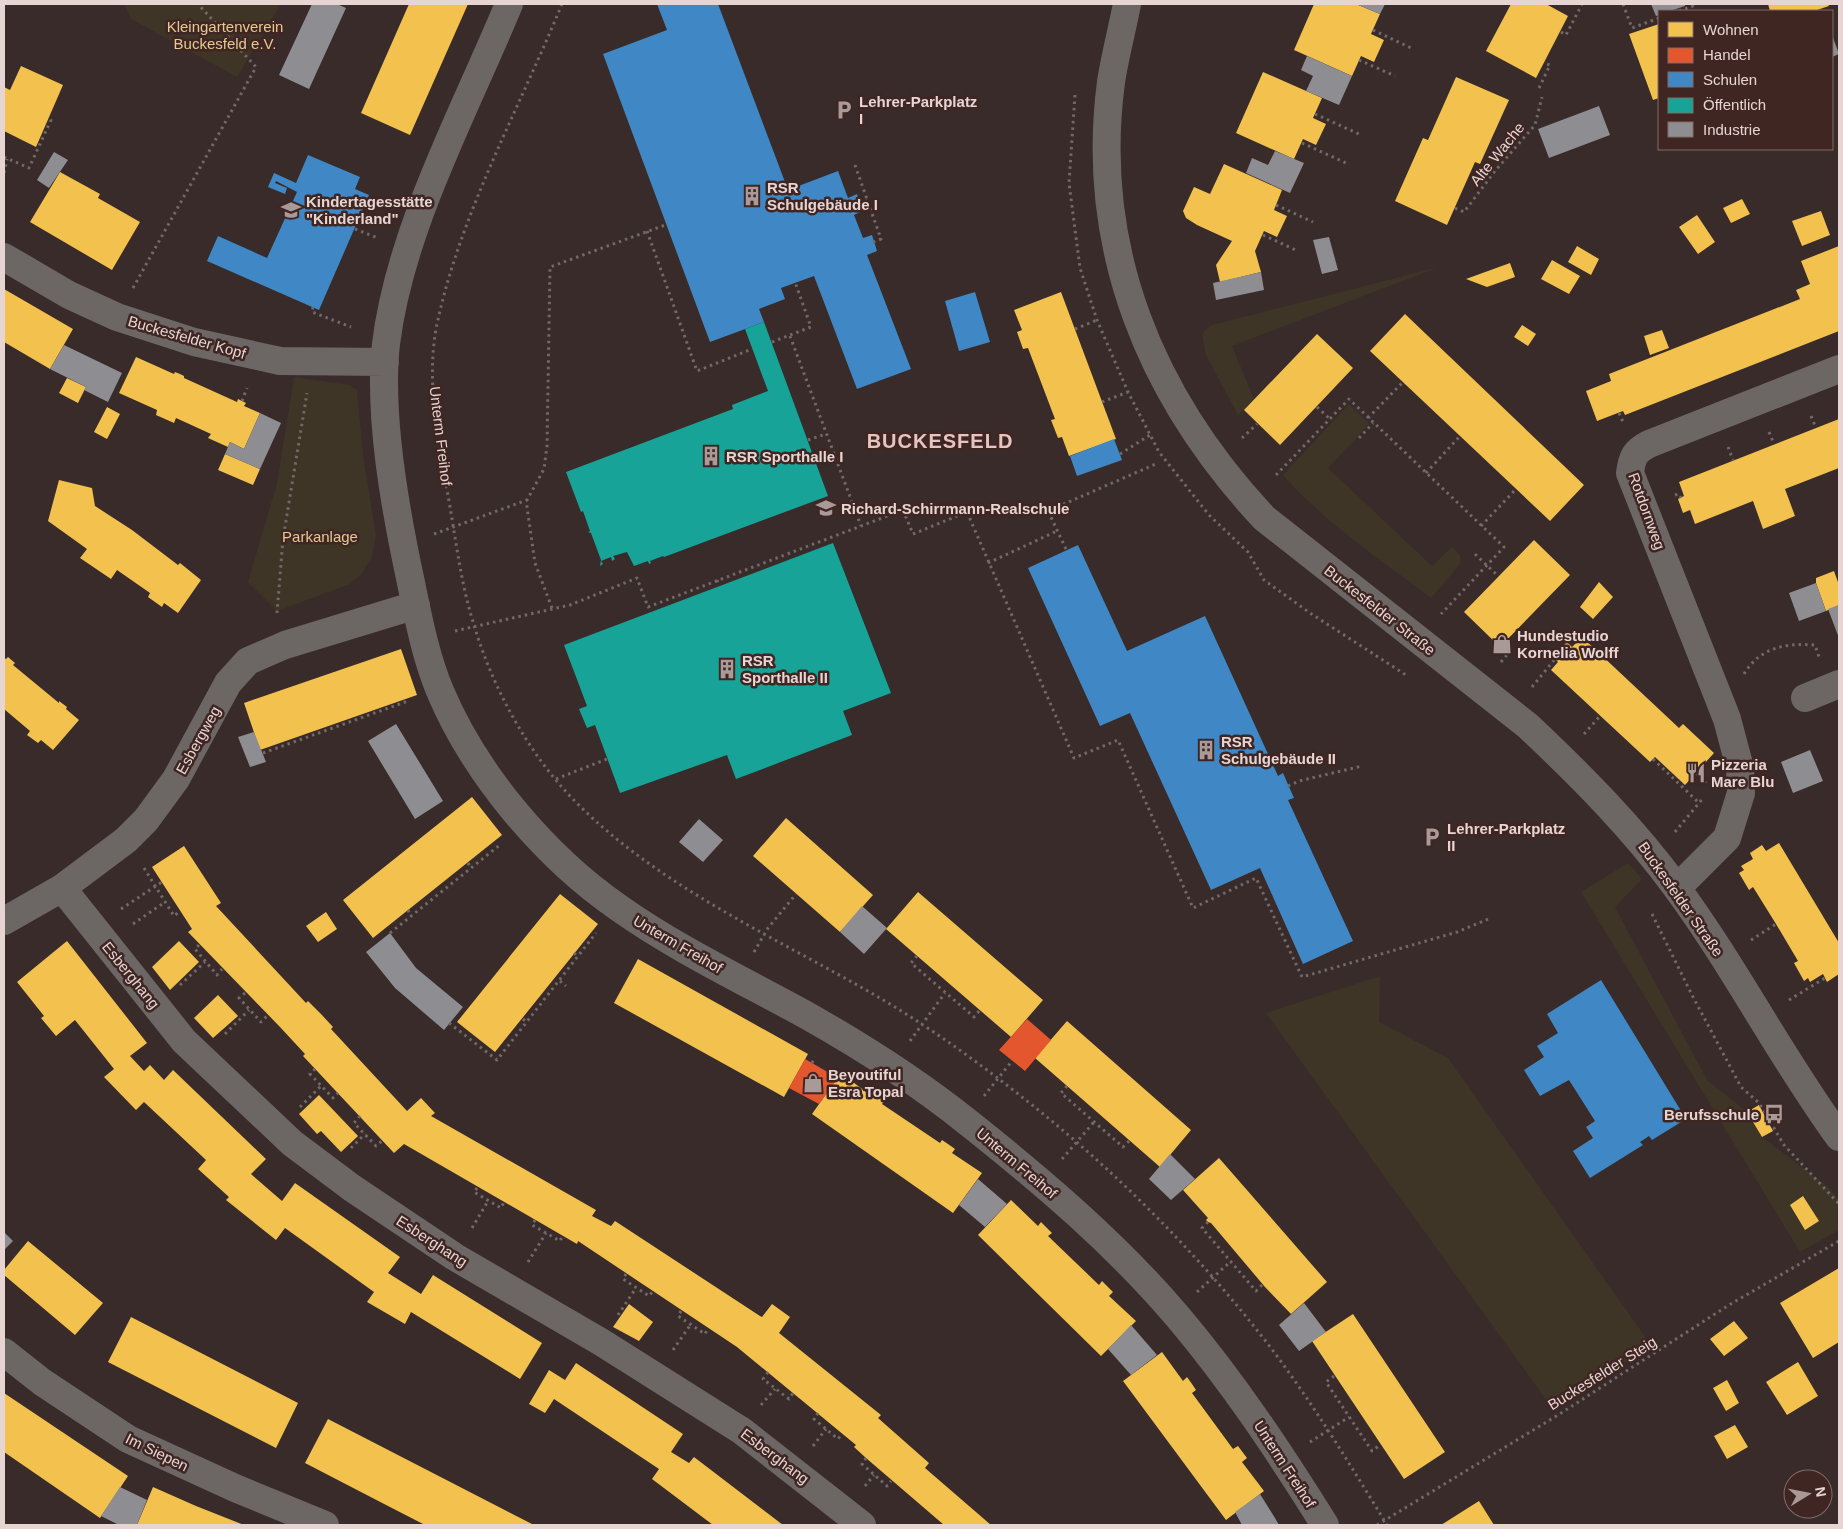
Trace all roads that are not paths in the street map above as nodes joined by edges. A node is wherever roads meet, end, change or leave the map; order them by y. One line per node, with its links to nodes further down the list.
1 (509, 4): 4 (street, Unterm Freihof)
2 (1126, 4): 10 (street, Buckesfelder Straße)
3 (4, 257): 4 (street, Buckesfelder Kopf)
4 (385, 362): 6 (street, Unterm Freihof)
5 (1839, 369): 10 (street, Rotdornweg)
6 (416, 605): 9 (street, Esbergweg); 16 (street, Unterm Freihof)
7 (1839, 684): 8 (street)
8 (1805, 698)
9 (62, 888): 11 (street, Esbergweg); 15 (street, Esberghang)
10 (1677, 888): 12 (street, Buckesfelder Straße)
11 (4, 921)
12 (1839, 1137)
13 (4, 1352): 14 (street, Im Siepen)
14 (326, 1525)
15 (862, 1525)
16 (1324, 1525)

